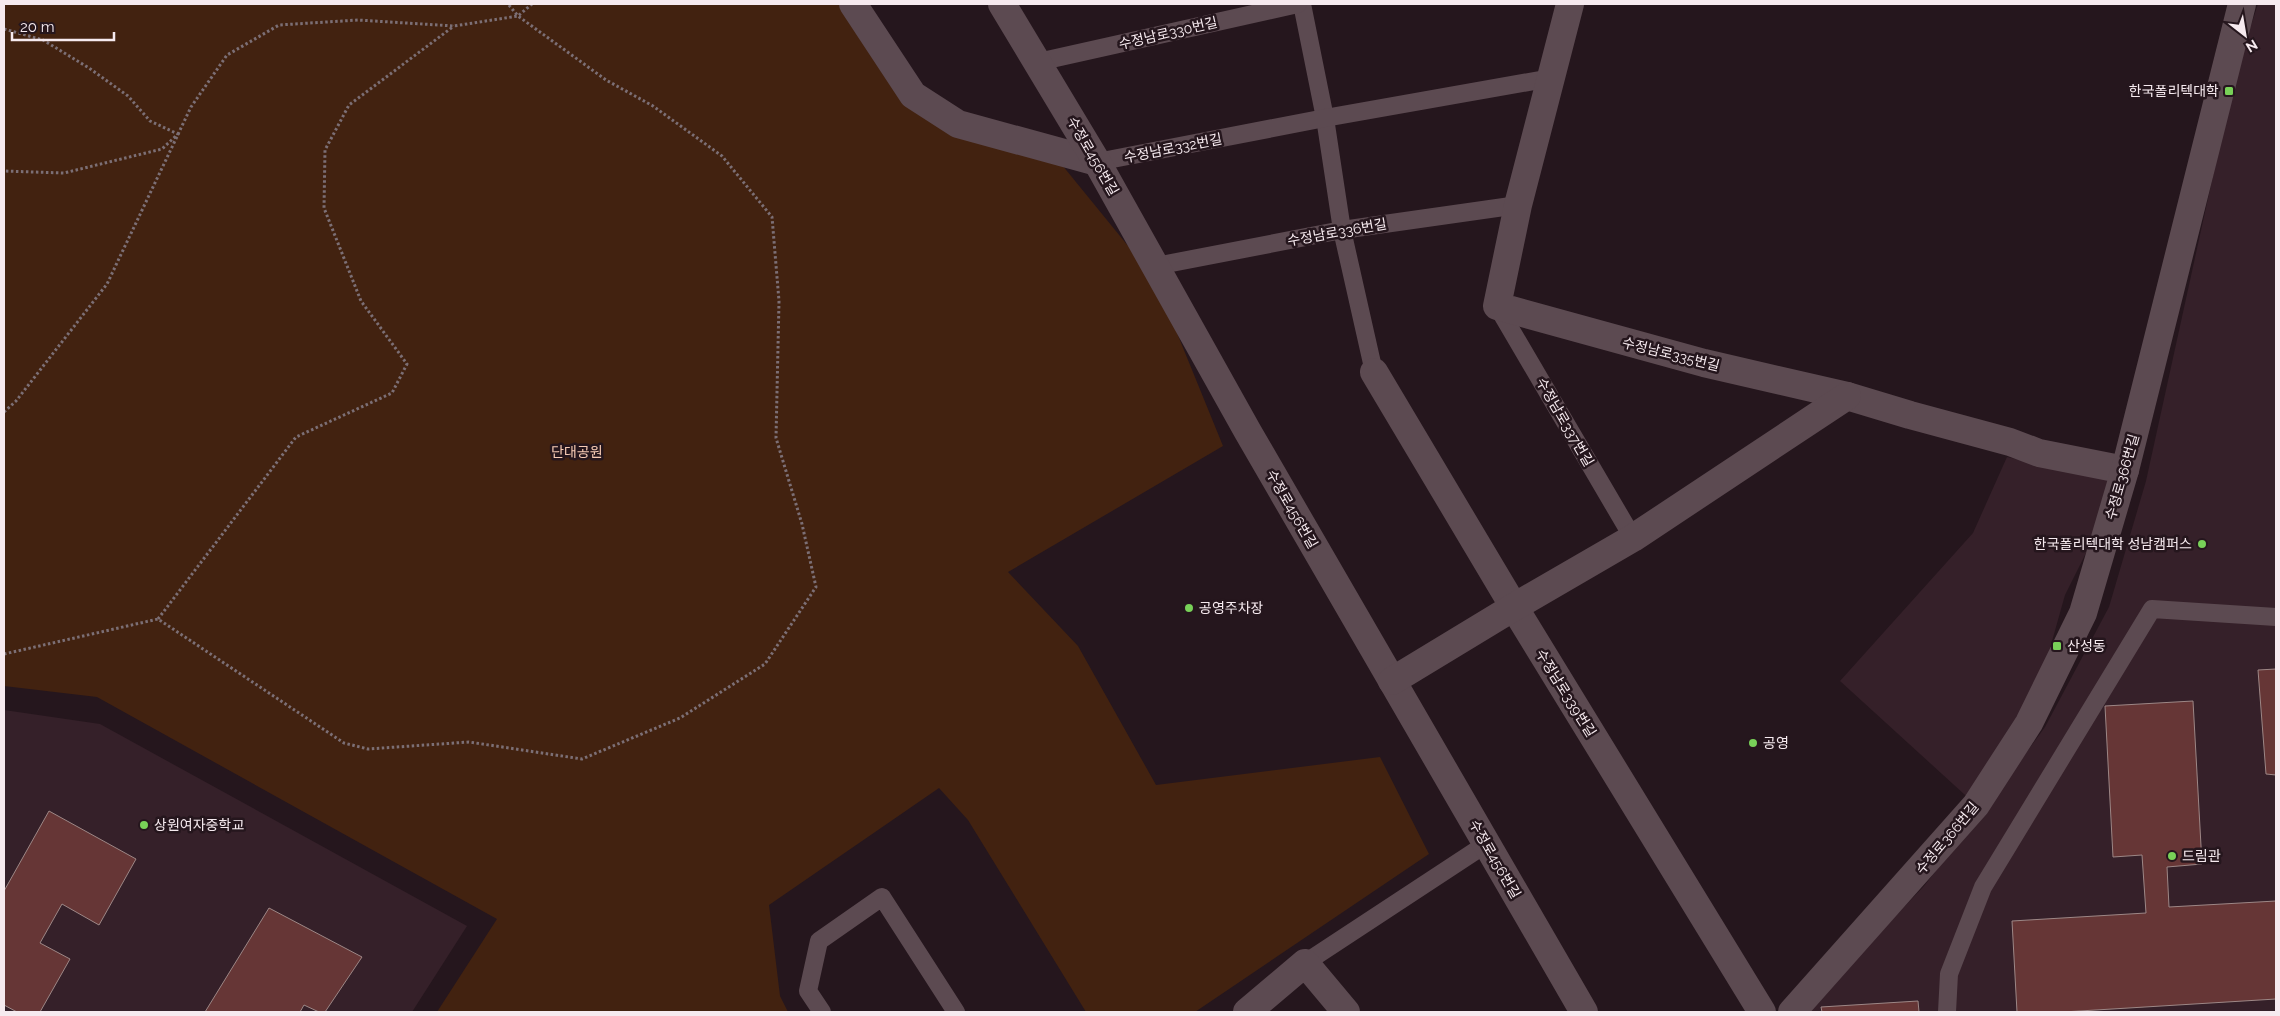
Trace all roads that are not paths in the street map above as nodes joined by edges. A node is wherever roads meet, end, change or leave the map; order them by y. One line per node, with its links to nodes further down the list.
1 (853, 4): 10 (street, 수정남로332번길)
2 (1002, 4): 7 (street, 수정로456번길)
3 (1298, 4): 7 (lane, 수정남로330번길)
4 (1302, 4): 9 (lane)
5 (1570, 4): 8 (street)
6 (2242, 4): 17 (street, 수정로366번길)
7 (1038, 62): 10 (street, 수정로456번길)
8 (1551, 78): 9 (lane, 수정남로332번길); 11 (street)
9 (1325, 118): 10 (lane, 수정남로332번길); 12 (lane)
10 (1097, 162): 13 (street, 수정로456번길)
11 (1518, 205): 12 (lane, 수정남로336번길); 14 (street)
12 (1342, 230): 13 (lane, 수정남로336번길); 15 (lane)
13 (1156, 266): 21 (street, 수정로456번길)
14 (1497, 306): 16 (street, 수정남로335번길); 18 (lane, 수정남로337번길)
15 (1374, 372): 19 (street, 수정남로339번길)
16 (1847, 396): 17 (street, 수정남로335번길); 18 (street)
17 (2125, 470): 30 (street, 수정로366번길)
18 (1633, 538): 19 (street)
19 (1514, 607): 21 (street); 29 (street, 수정남로339번길)
20 (2276, 617): 31 (lane)
21 (1392, 681): 22 (street, 수정로456번길)
22 (1486, 844): 23 (lane); 28 (street, 수정로456번길)
23 (1305, 963): 26 (street); 27 (street)
24 (822, 1012): 25 (lane)
25 (956, 1012)
26 (1247, 1012)
27 (1346, 1012)
28 (1584, 1012)
29 (1762, 1012)
30 (1792, 1012)
31 (1947, 1012)

